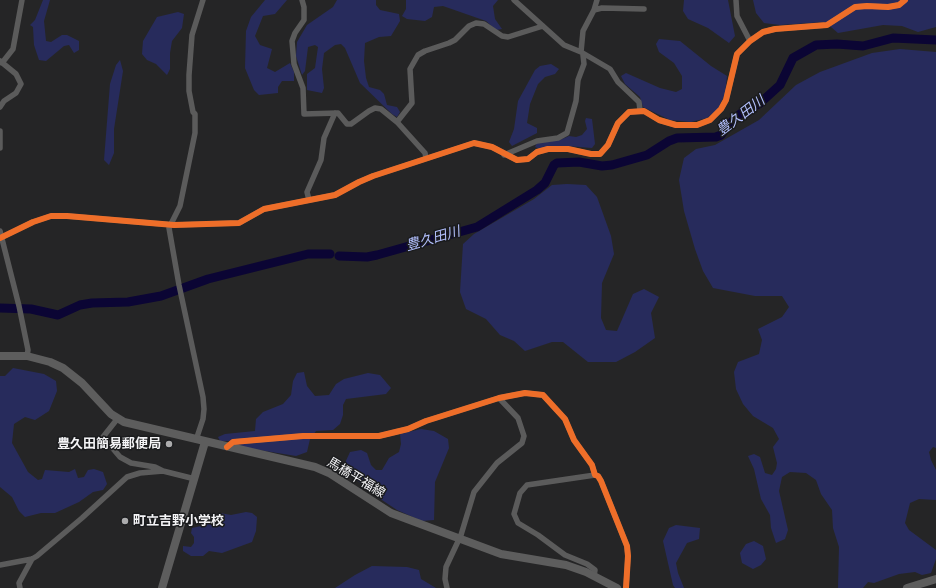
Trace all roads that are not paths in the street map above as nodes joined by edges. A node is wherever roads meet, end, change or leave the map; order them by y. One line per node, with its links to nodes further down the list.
1 (22, 0): 13 (street)
2 (203, 0): 23 (street)
3 (302, 0): 16 (street)
4 (514, 0): 10 (street)
5 (597, 0): 9 (street)
6 (736, 0): 11 (street)
7 (905, 0): 11 (street)
8 (644, 9): 9 (street)
9 (594, 10): 12 (street)
10 (543, 26): 12 (street); 17 (street)
11 (750, 41): 15 (street)
12 (582, 54): 15 (street); 20 (street)
13 (1, 62): 14 (street)
14 (0, 107)
15 (640, 110): 20 (street)
16 (335, 113): 17 (street); 22 (street)
17 (397, 122): 21 (street)
18 (0, 131): 19 (street)
19 (0, 148)
20 (504, 155): 21 (street)
21 (426, 158): 22 (street)
22 (309, 200): 23 (street)
23 (171, 224): 24 (street); 29 (street)
24 (1, 235): 26 (street)
25 (0, 356): 26 (main road, 馬橋平福線)
26 (27, 356): 28 (main road, 馬橋平福線)
27 (500, 398): 31 (street); 33 (street); 35 (street)
28 (118, 418): 29 (main road, 馬橋平福線); 32 (street)
29 (196, 440): 30 (main road, 馬橋平福線)
30 (205, 442): 31 (main road, 馬橋平福線); 34 (main road)
31 (227, 447): 35 (main road, 馬橋平福線)
32 (163, 472): 34 (street); 36 (street)
33 (595, 475): 38 (street); 44 (street)
34 (195, 480): 41 (main road)
35 (459, 540): 38 (main road, 馬橋平福線); 42 (street)
36 (32, 559): 37 (street); 40 (street)
37 (0, 565)
38 (594, 576): 43 (main road, 馬橋平福線)
39 (936, 579): 45 (main road)
40 (20, 588)
41 (162, 588)
42 (447, 588)
43 (617, 588)
44 (626, 588)
45 (907, 588)

